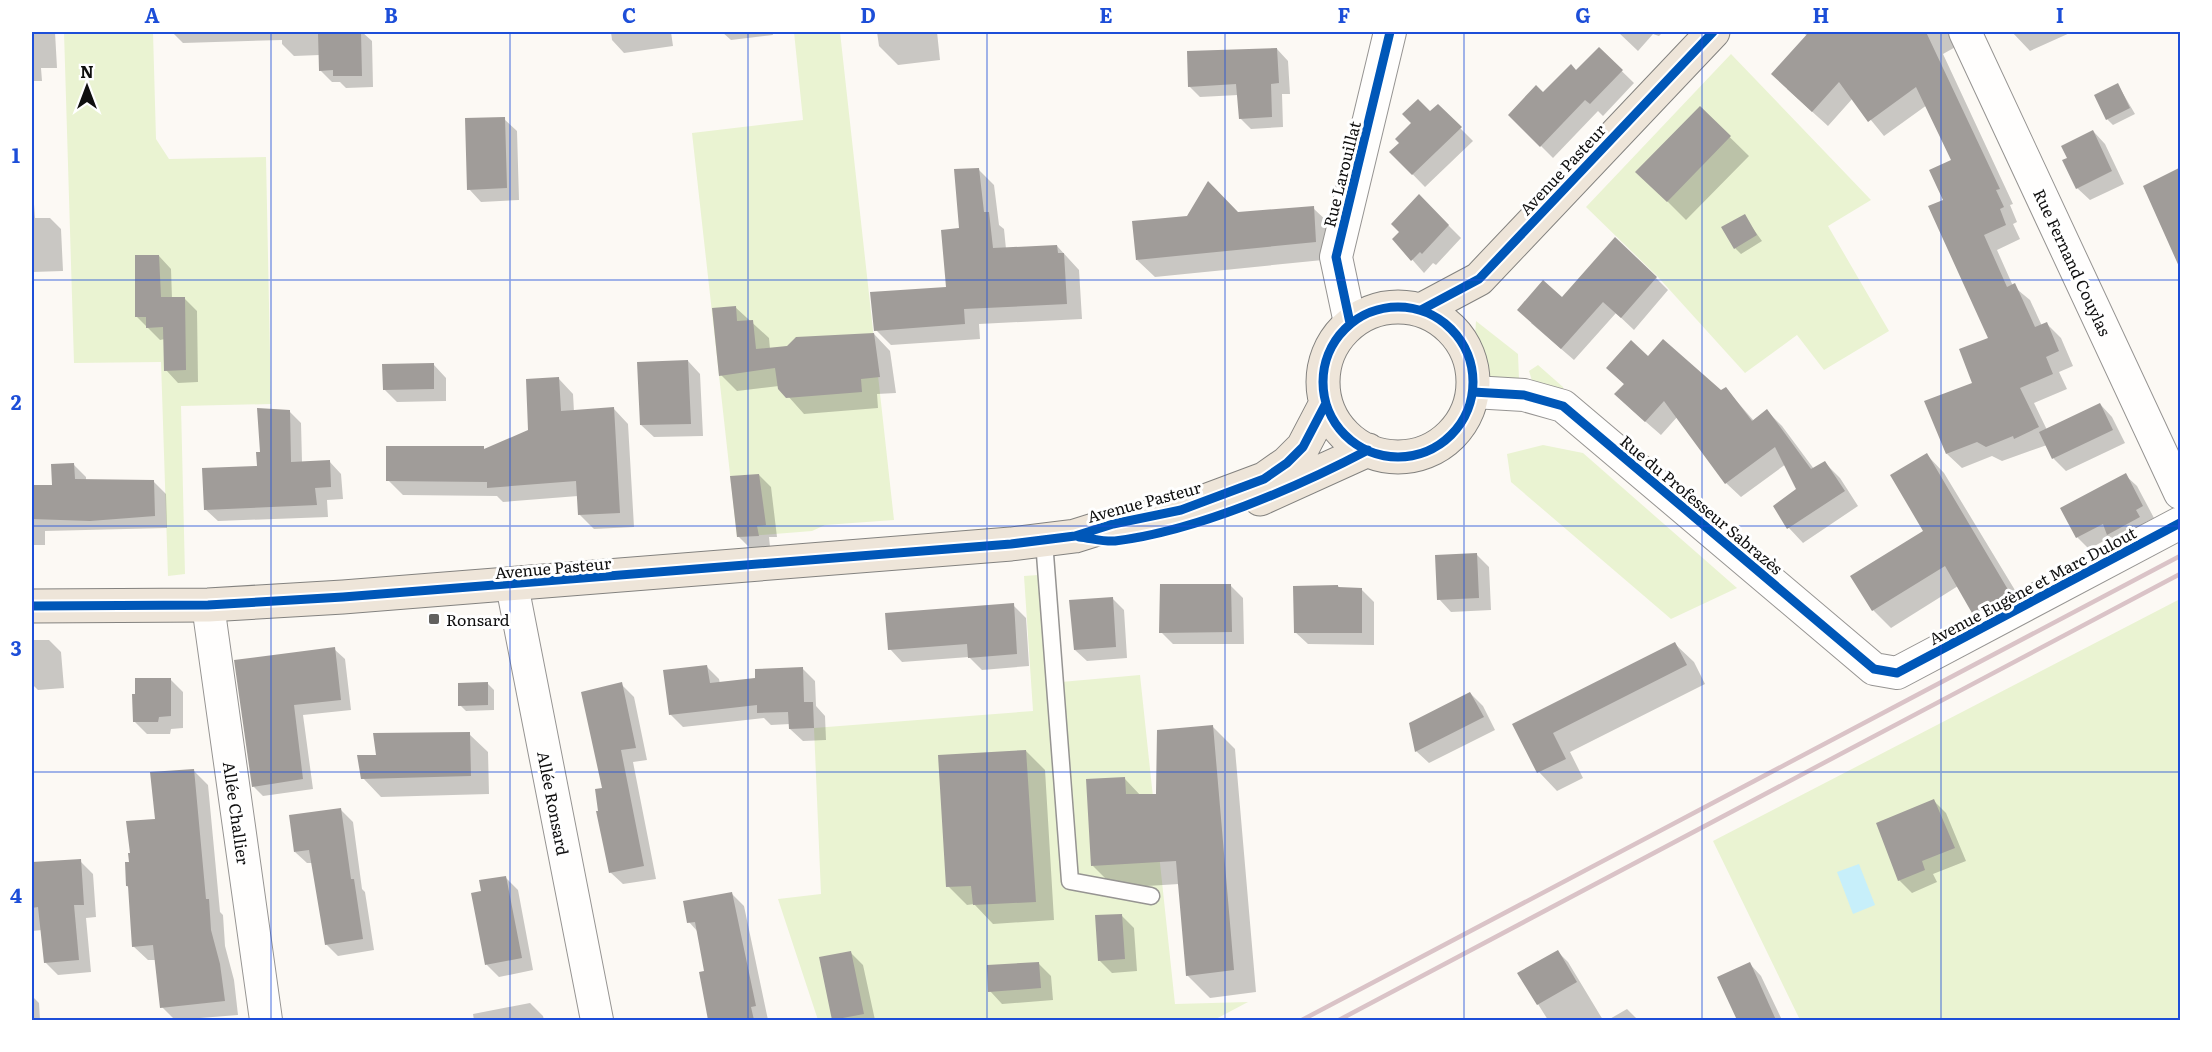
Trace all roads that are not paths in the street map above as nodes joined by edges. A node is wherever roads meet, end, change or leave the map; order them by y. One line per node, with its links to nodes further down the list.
1 (1390, 32): 6 (street, Rue Larouillat)
2 (1713, 32): 4 (main road, Avenue Pasteur)
3 (1965, 32): 11 (street, Rue Fernand Couylas)
4 (1479, 279): 5 (main road, Avenue Pasteur); 7 (main road, Avenue Pasteur)
5 (1421, 310): 6 (main road); 7 (main road)
6 (1350, 323): 9 (main road)
7 (1457, 336): 8 (main road)
8 (1473, 392): 10 (main road); 17 (street, Rue du Professeur Sabrazès)
9 (1325, 405): 10 (main road); 13 (main road, Avenue Pasteur)
10 (1368, 450): 13 (main road, Avenue Pasteur)
11 (2181, 493)
12 (2181, 523): 17 (street, Avenue Eugène et Marc Dulout)
13 (1059, 538): 14 (main road, Avenue Pasteur); 18 (lane)
14 (512, 585): 15 (main road, Avenue Pasteur); 20 (street, Allée Ronsard)
15 (208, 605): 16 (main road, Avenue Pasteur); 19 (street, Allée Challier)
16 (32, 606)
17 (1897, 673)
18 (1151, 896)
19 (266, 1020)
20 (597, 1020)

